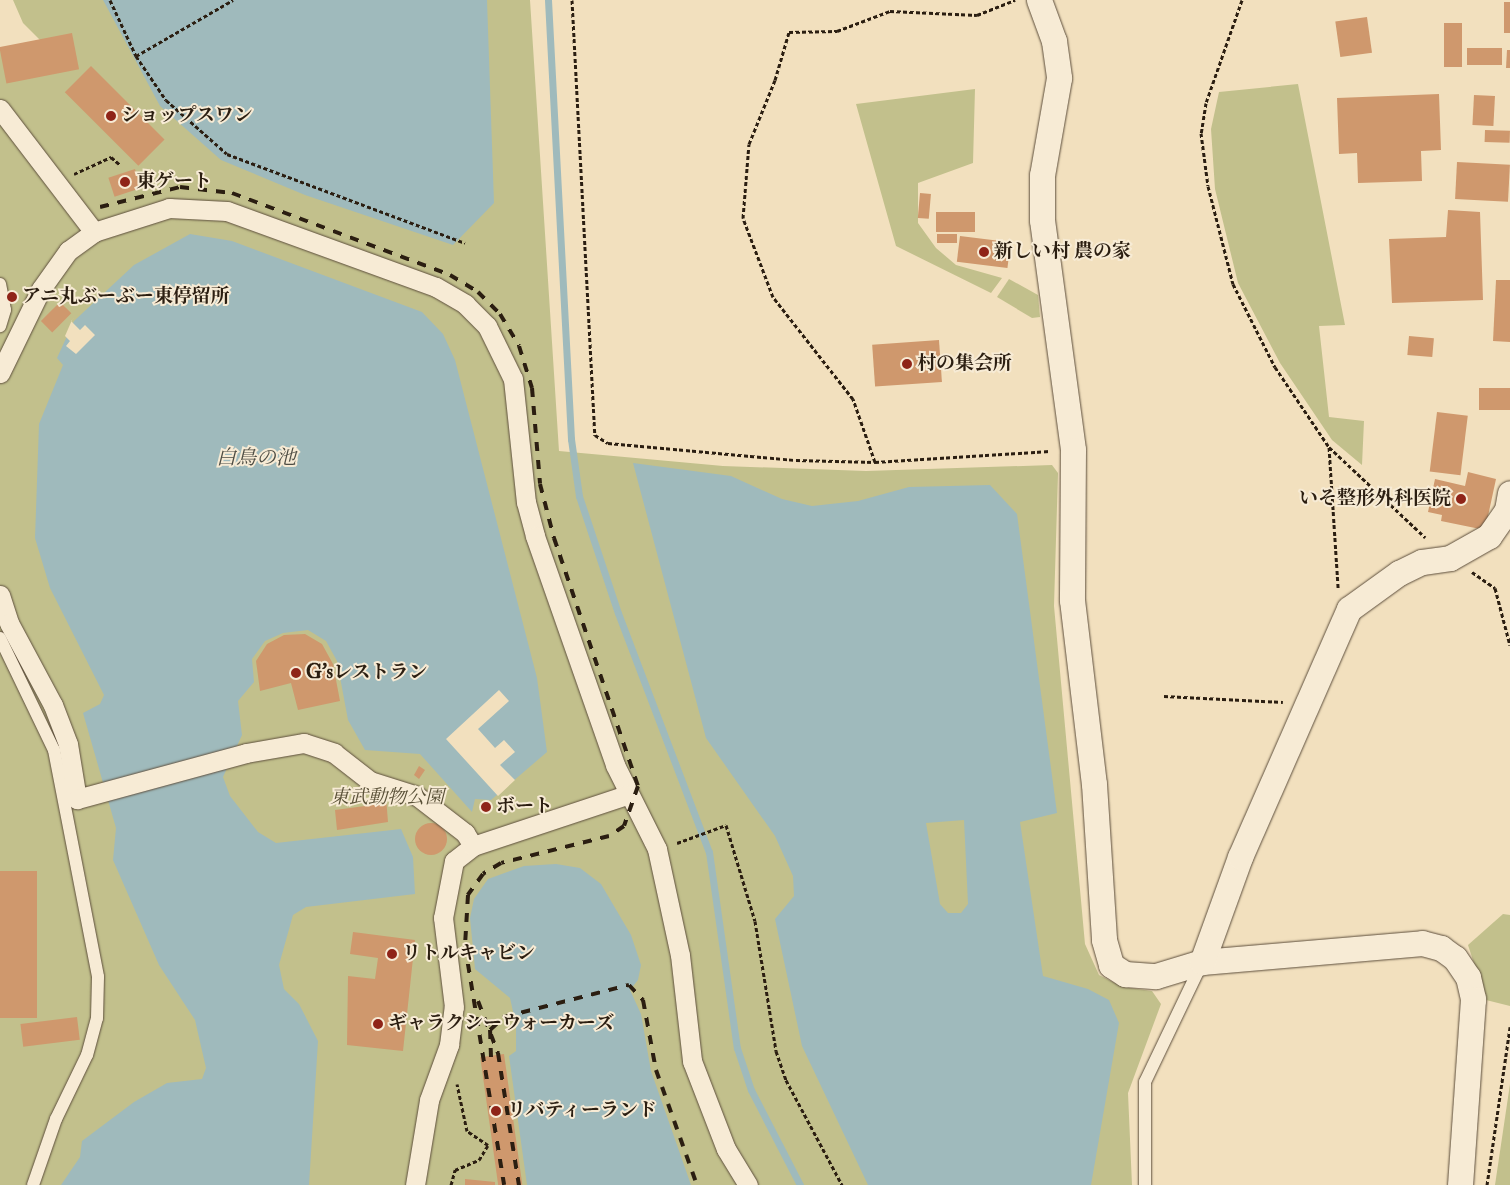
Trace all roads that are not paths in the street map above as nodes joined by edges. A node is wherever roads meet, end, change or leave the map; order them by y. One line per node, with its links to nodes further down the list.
1 (1039, 0): 13 (street)
2 (0, 109): 3 (street)
3 (94, 232): 6 (street); 11 (street)
4 (0, 284): 5 (lane)
5 (0, 326)
6 (0, 373)
7 (1510, 493): 8 (street)
8 (1500, 538): 13 (street)
9 (0, 595): 12 (street)
10 (0, 638): 14 (lane)
11 (626, 795): 12 (street); 16 (street)
12 (473, 846): 15 (street)
13 (1202, 962): 17 (lane); 18 (street)
14 (34, 1185)
15 (415, 1185)
16 (748, 1185)
17 (1145, 1185)
18 (1460, 1185)

